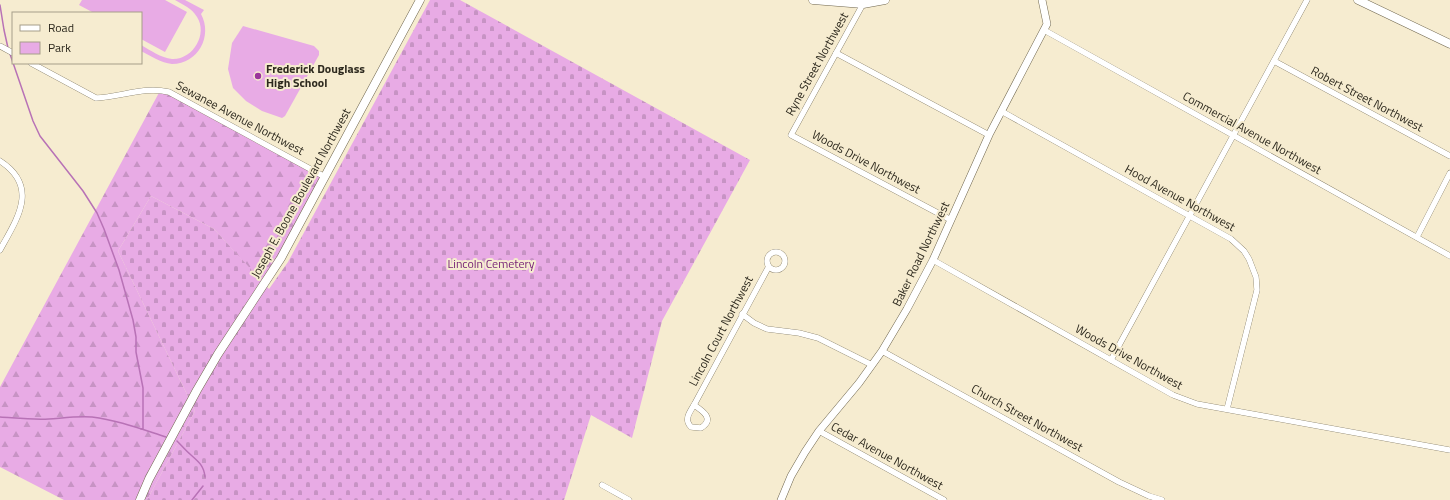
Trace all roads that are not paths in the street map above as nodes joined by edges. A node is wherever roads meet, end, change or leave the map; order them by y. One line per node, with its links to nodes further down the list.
1 (420, 0): 22 (main road, Joseph E. Boone Boulevard Northwest)
2 (813, 0): 7 (main road)
3 (885, 0): 7 (main road)
4 (1042, 0): 8 (street, Baker Road Northwest)
5 (1307, 0): 13 (street)
6 (1358, 0): 9 (main road)
7 (863, 4): 12 (street, Ryne Street Northwest)
8 (1044, 30): 15 (street, Baker Road Northwest); 18 (street, Commercial Avenue Northwest)
9 (1450, 44)
10 (0, 46): 11 (street)
11 (12, 52)
12 (836, 53): 16 (street, Ryne Street Northwest); 17 (street)
13 (1274, 61): 18 (street); 19 (street, Robert Street Northwest)
14 (33, 64): 22 (street, Sewanee Avenue Northwest)
15 (1002, 111): 17 (street, Baker Road Northwest); 23 (street, Hood Avenue Northwest)
16 (791, 134): 24 (street, Woods Drive Northwest)
17 (989, 135): 24 (street, Baker Road Northwest)
18 (1233, 135): 23 (street); 25 (street, Commercial Avenue Northwest)
19 (1450, 156)
20 (0, 160): 26 (street)
21 (1450, 172): 25 (street)
22 (325, 176): 39 (main road, Joseph E. Boone Boulevard Northwest)
23 (1190, 215): 32 (street); 35 (street, Hood Avenue Northwest)
24 (951, 220): 28 (street, Baker Road Northwest)
25 (1417, 237): 27 (street, Commercial Avenue Northwest)
26 (0, 250)
27 (1450, 256)
28 (933, 260): 31 (street, Baker Road Northwest); 32 (street, Woods Drive Northwest)
29 (768, 268): 30 (street, Lincoln Court Northwest)
30 (742, 314): 33 (street); 34 (street, Lincoln Court Northwest)
31 (882, 350): 33 (street, Baker Road Northwest); 43 (street, Church Street Northwest)
32 (1111, 360): 35 (street, Woods Drive Northwest)
33 (872, 365): 36 (street, Baker Road Northwest)
34 (694, 406)
35 (1227, 409): 37 (street, Woods Drive Northwest)
36 (819, 431): 41 (street, Baker Road Northwest); 42 (street, Cedar Avenue Northwest)
37 (1450, 450)
38 (602, 485): 40 (street)
39 (140, 500)
40 (629, 500)
41 (781, 500)
42 (944, 500)
43 (1162, 500)

